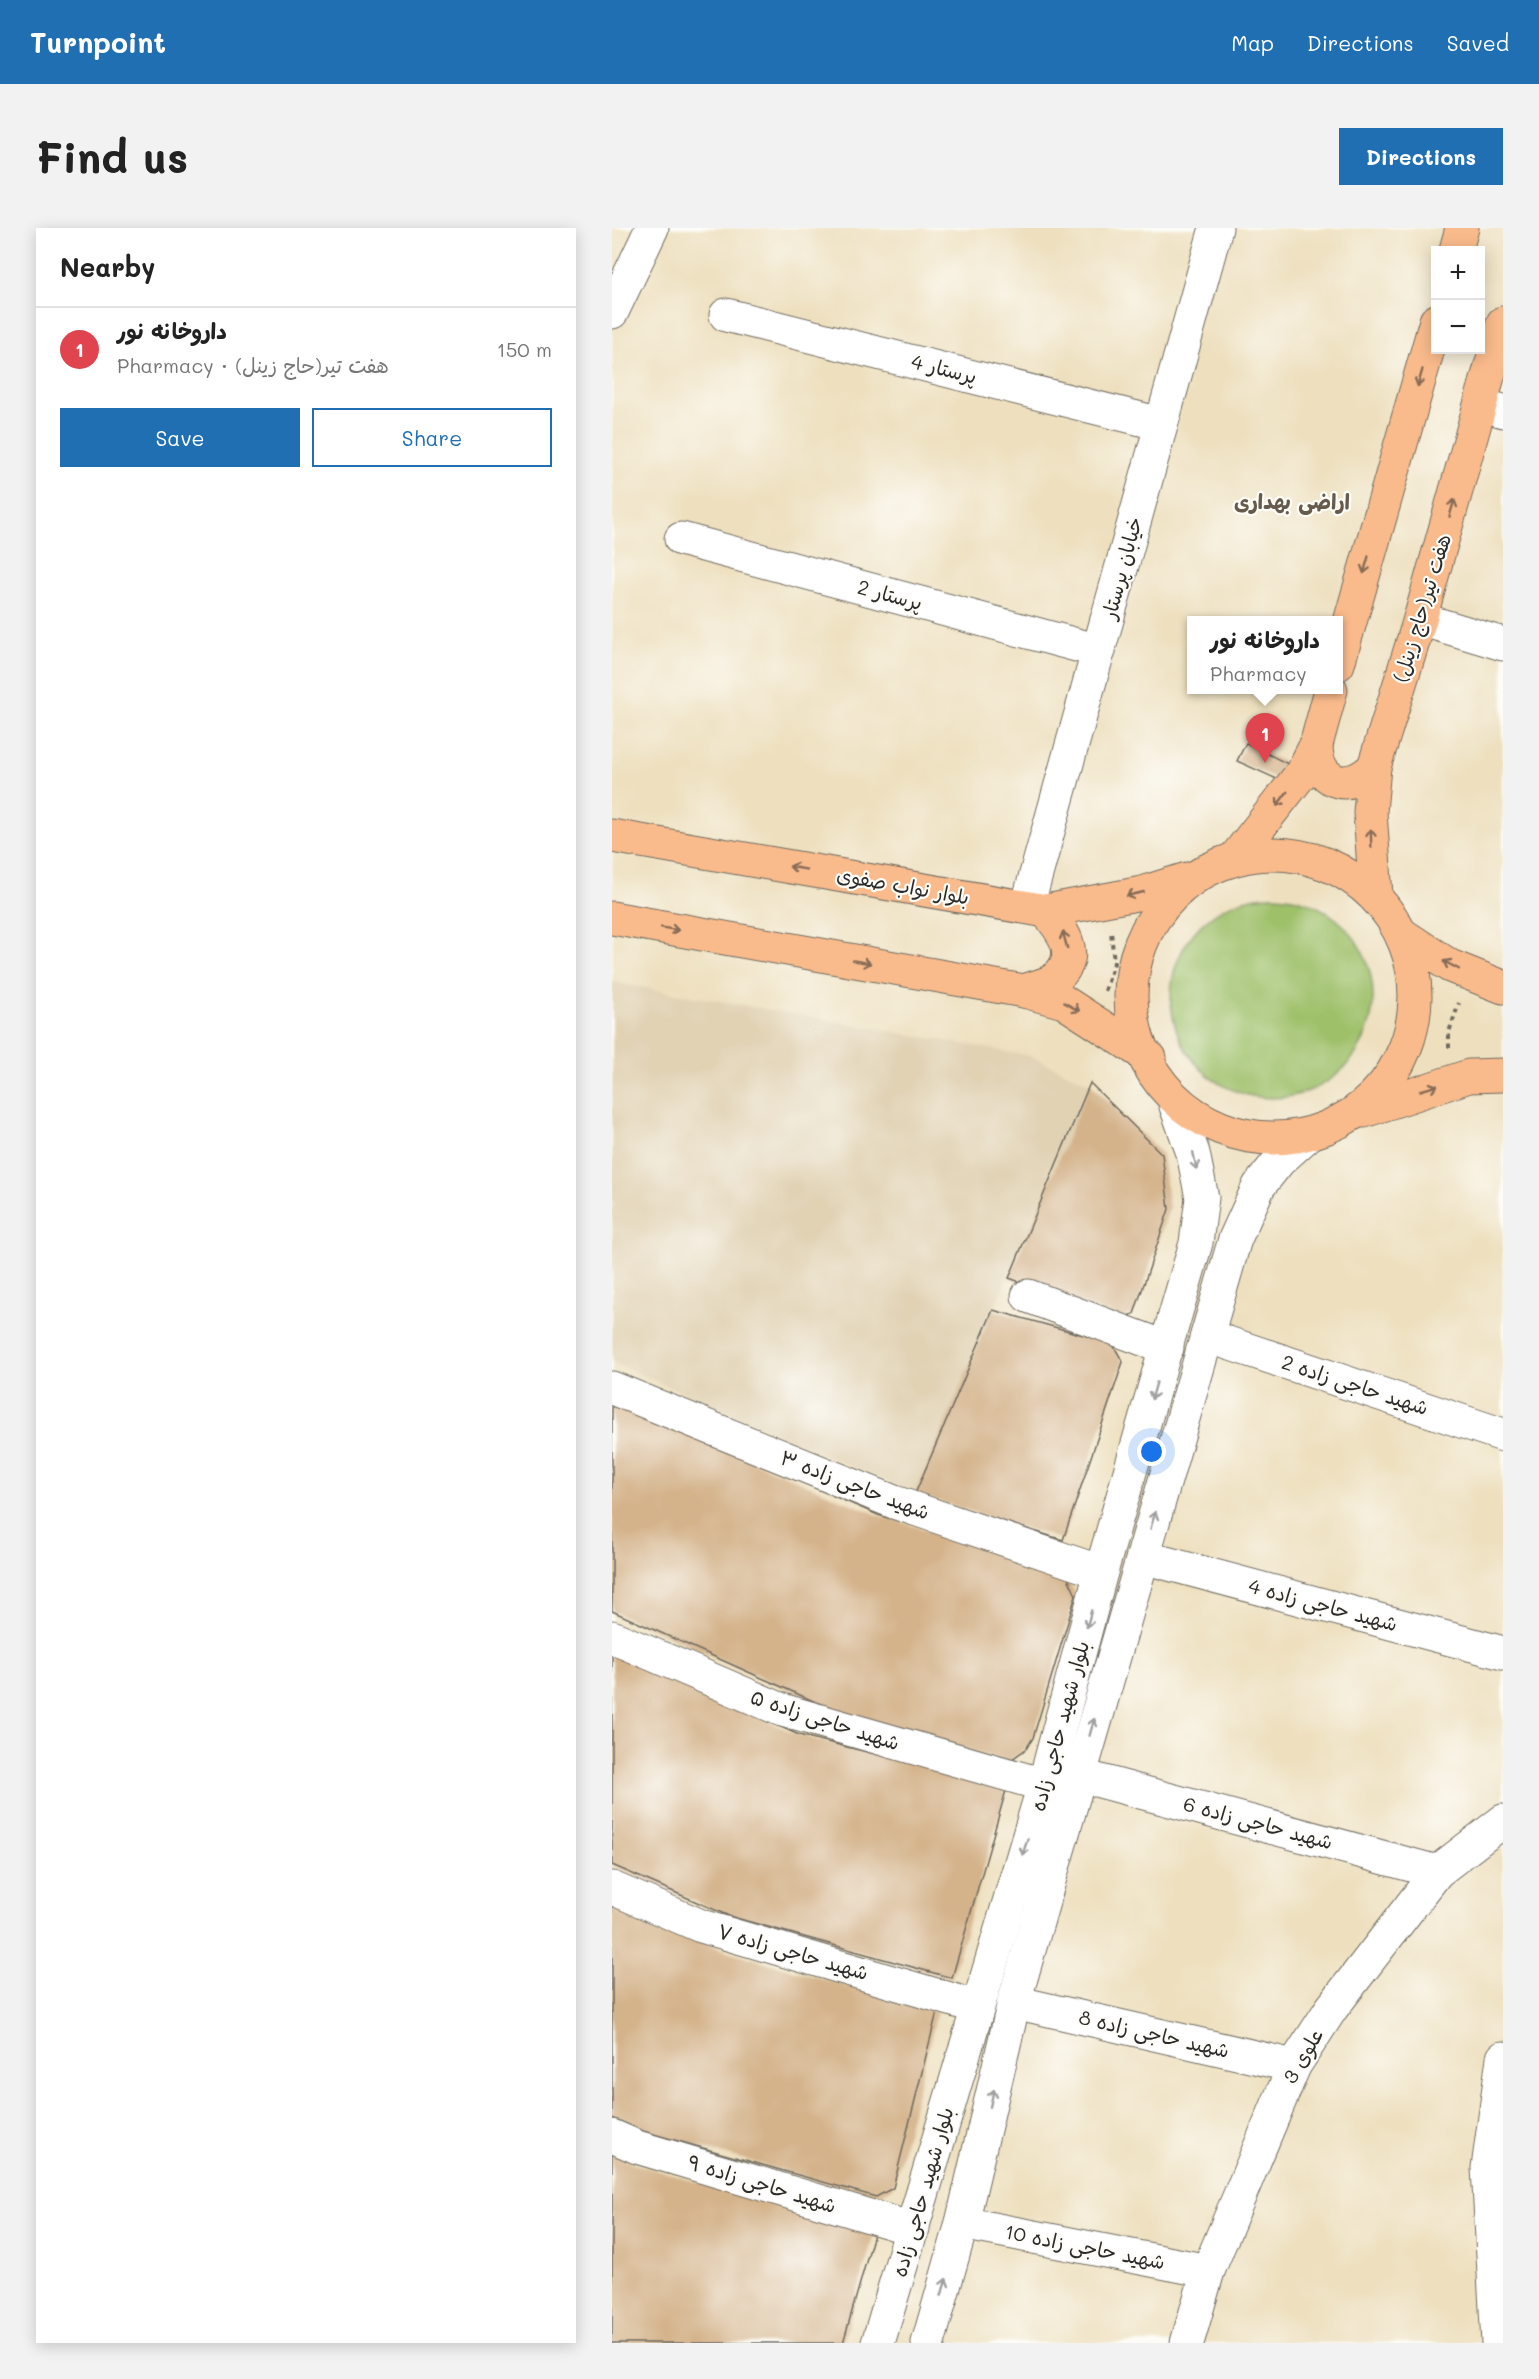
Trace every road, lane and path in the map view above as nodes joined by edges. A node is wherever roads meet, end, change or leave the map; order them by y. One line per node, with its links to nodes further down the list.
1 (652, 228): 5 (street)
2 (1216, 228): 10 (street, خیابان پرستار)
3 (1462, 228): 4 (main road)
4 (1457, 246)
5 (612, 312)
6 (726, 315): 10 (street, پرستار 4)
7 (1503, 323): 9 (main road, هفت تیر(حاج زینل))
8 (1431, 338): 14 (main road, one-way to 14)
9 (1493, 408): 12 (main road, هفت تیر(حاج زینل), one-way to 9)
10 (1161, 424): 15 (street, خیابان پرستار)
11 (681, 539): 15 (street, پرستار 2)
12 (1420, 619): 13 (street); 18 (main road, هفت تیر(حاج زینل))
13 (1503, 644)
14 (1343, 646)
15 (1099, 651): 24 (street, خیابان پرستار)
16 (1330, 694): 17 (main road)
17 (1316, 745): 18 (main road); 20 (main road, one-way to 20)
18 (1374, 767): 22 (main road, هفت تیر(حاج زینل), one-way to 18)
19 (612, 836): 24 (main road, بلوار نواب صفوی, one-way to 19)
20 (1235, 858): 21 (main road); 22 (main road)
21 (1191, 878): 23 (main road, بلوار نواب صفوی, one-way to 23); 31 (main road)
22 (1376, 896): 26 (main road)
23 (1109, 900): 24 (main road, بلوار نواب صفوی); 30 (path)
24 (1036, 909): 29 (main road, one-way to 24)
25 (612, 918): 29 (main road, one-way to 29)
26 (1403, 935): 27 (main road, one-way to 26); 35 (main road)
27 (1469, 974): 28 (main road); 33 (path)
28 (1503, 987)
29 (1024, 991): 30 (main road, one-way to 30)
30 (1095, 1020): 31 (main road)
31 (1150, 1058): 34 (main road)
32 (1503, 1075): 33 (main road)
33 (1447, 1083): 35 (main road, one-way to 33)
34 (1176, 1106): 36 (main road); 39 (street, بلوار شهید حاجی زاده, one-way to 39)
35 (1354, 1114): 36 (main road)
36 (1310, 1134): 38 (street, بلوار شهید حاجی زاده)
37 (1028, 1296): 39 (street)
38 (1207, 1336): 41 (street, شهید حاجی زاده 2); 42 (street, بلوار شهید حاجی زاده, one-way to 38)
39 (1167, 1348): 43 (street, بلوار شهید حاجی زاده, one-way to 43)
40 (612, 1388): 43 (street, شهید حاجی زاده ۳)
41 (1503, 1434)
42 (1143, 1557): 45 (street, شهید حاجی زاده 4); 46 (street, بلوار شهید حاجی زاده, one-way to 42)
43 (1101, 1572): 47 (street, بلوار شهید حاجی زاده, one-way to 47)
44 (612, 1637): 47 (street, شهید حاجی زاده ۵)
45 (1503, 1653)
46 (1078, 1774): 49 (street, شهید حاجی زاده 6); 51 (street, بلوار شهید حاجی زاده)
47 (1044, 1785): 52 (street, بلوار شهید حاجی زاده, one-way to 52)
48 (1503, 1821): 49 (street, علوی 3)
49 (1437, 1872): 54 (street, علوی 3)
50 (612, 1888): 52 (street, شهید حاجی زاده ۷)
51 (1014, 2002): 54 (street, شهید حاجی زاده 8); 57 (street, بلوار شهید حاجی زاده, one-way to 51)
52 (977, 2007): 58 (street, بلوار شهید حاجی زاده)
53 (1503, 2058): 56 (street)
54 (1294, 2066): 59 (street, علوی 3)
55 (612, 2136): 58 (street, شهید حاجی زاده ۹)
56 (1496, 2170): 63 (street)
57 (962, 2223): 59 (street, شهید حاجی زاده 10); 61 (street, بلوار شهید حاجی زاده, one-way to 57)
58 (913, 2229): 60 (street, بلوار شهید حاجی زاده)
59 (1208, 2271): 62 (street, علوی 3)
60 (878, 2343)
61 (928, 2343)
62 (1187, 2343)
63 (1498, 2343)

